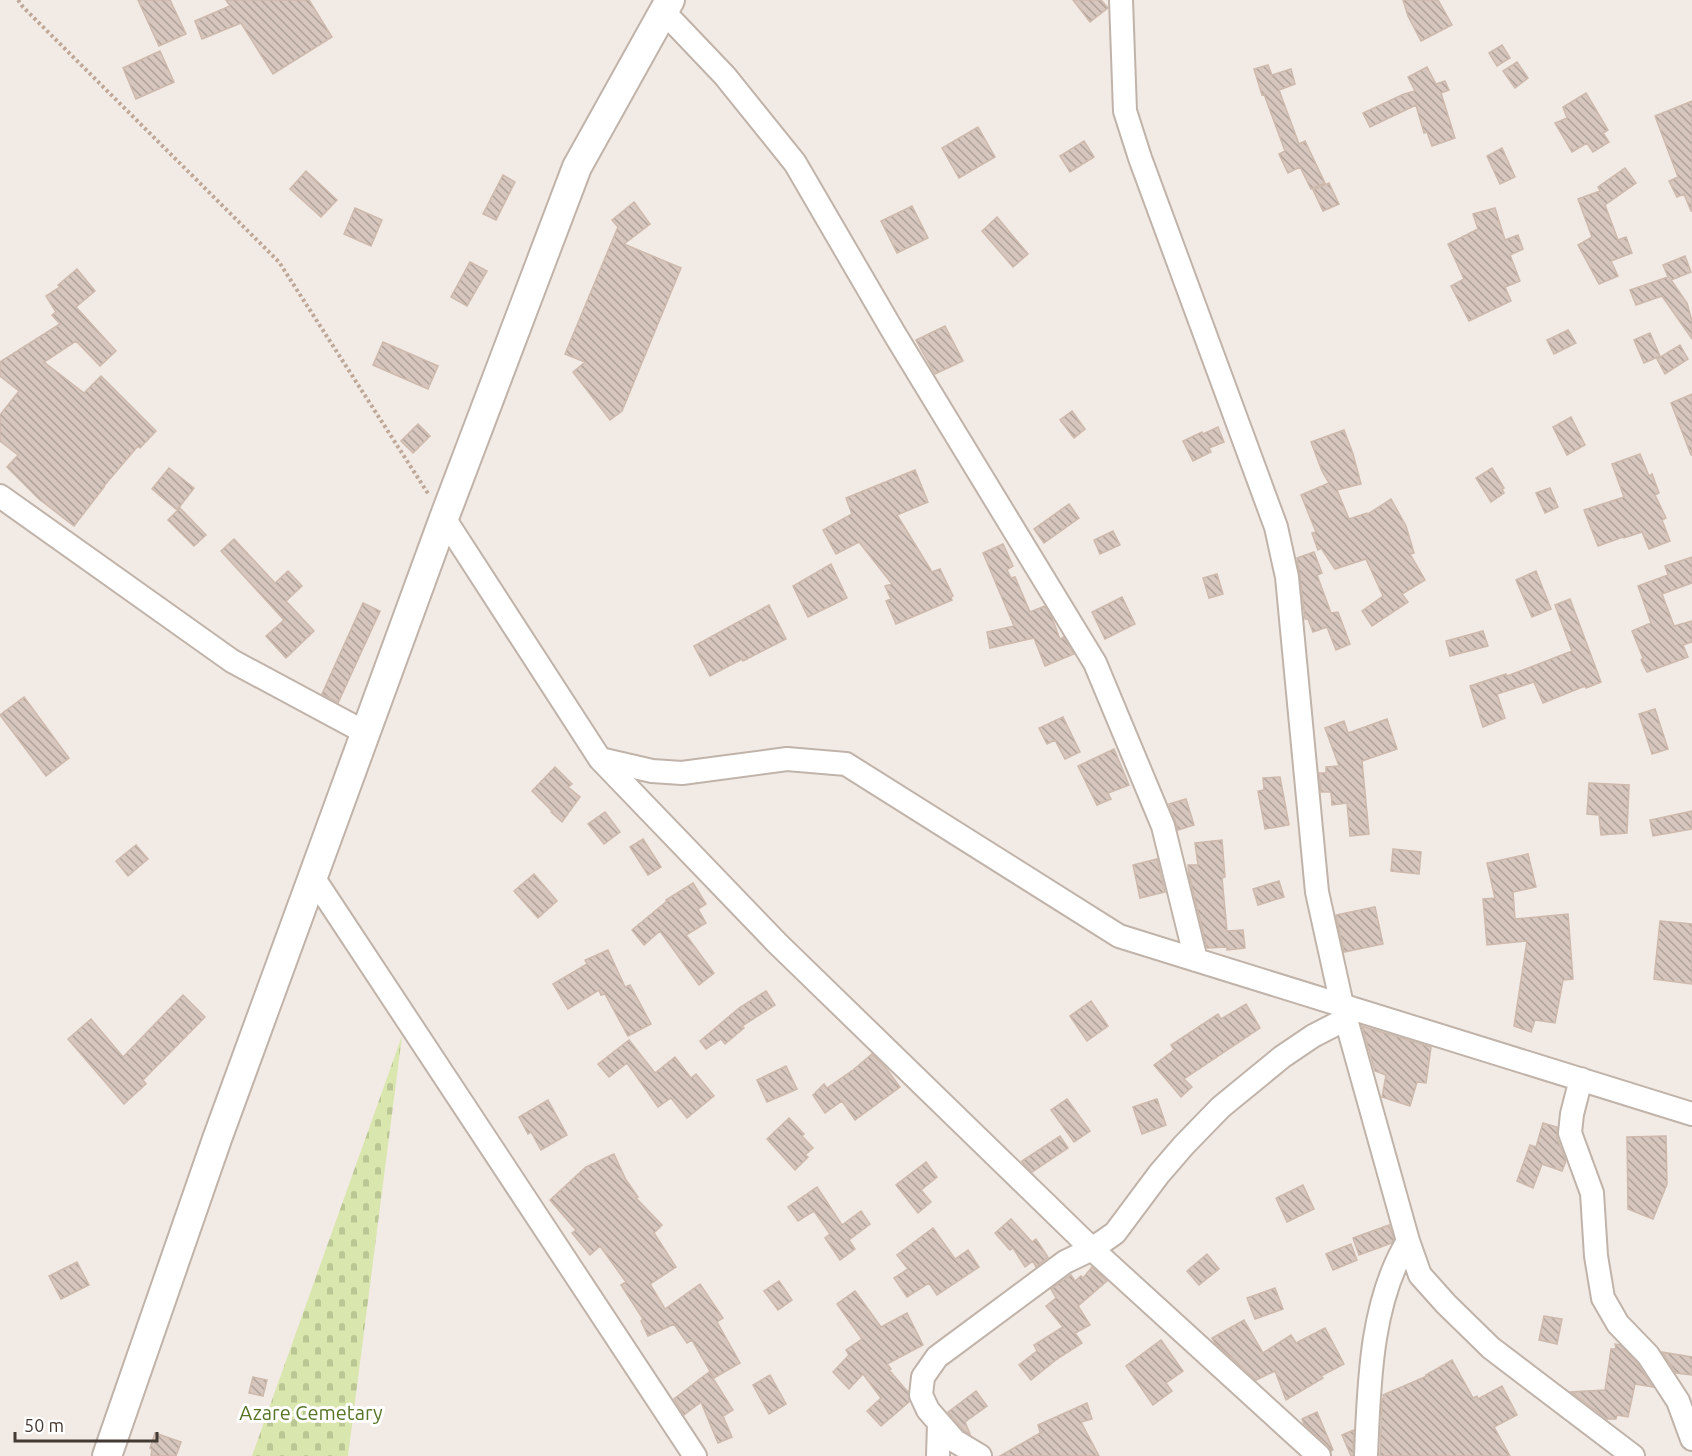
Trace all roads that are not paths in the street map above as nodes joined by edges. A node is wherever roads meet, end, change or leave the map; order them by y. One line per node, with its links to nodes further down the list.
1 (1121, 0): 9 (street)
2 (667, 6): 4 (street); 8 (street)
3 (0, 496): 5 (street)
4 (444, 518): 5 (street); 6 (street)
5 (366, 733): 7 (street)
6 (600, 759): 8 (street); 13 (street)
7 (313, 877): 16 (street); 17 (street)
8 (1196, 960): 9 (street)
9 (1344, 1012): 10 (street); 12 (street); 13 (street)
10 (1581, 1079): 11 (street); 15 (street)
11 (1692, 1114)
12 (1408, 1241): 21 (street); 22 (street)
13 (1092, 1249): 14 (street); 20 (street)
14 (939, 1424): 18 (street); 19 (street)
15 (1692, 1439)
16 (107, 1456)
17 (695, 1456)
18 (938, 1456)
19 (980, 1456)
20 (1319, 1456)
21 (1366, 1456)
22 (1633, 1456)

